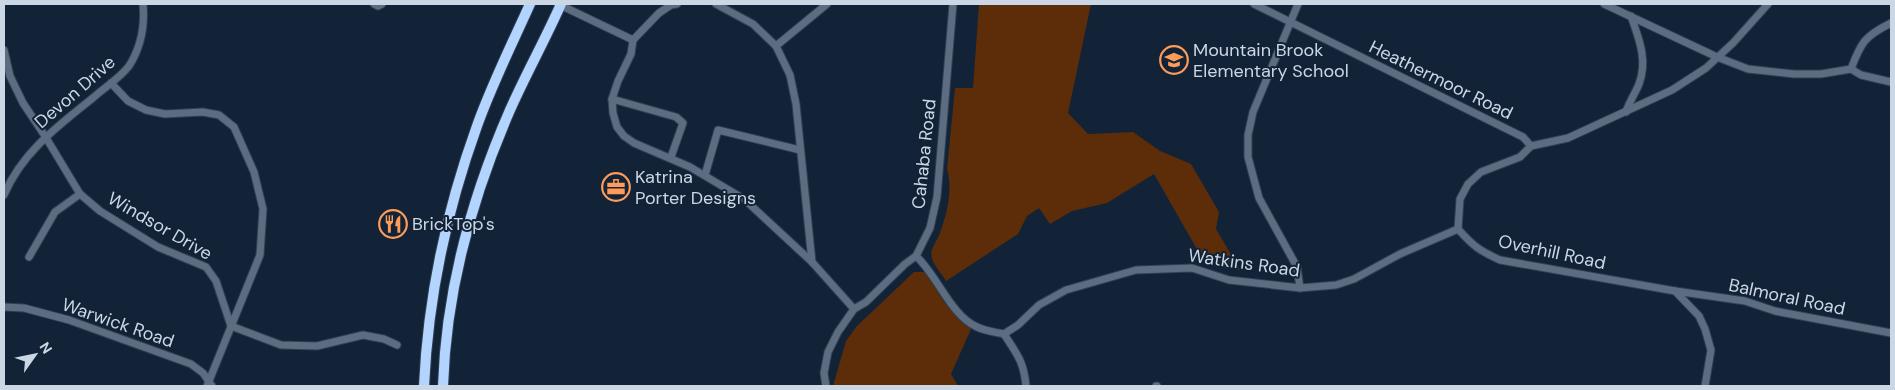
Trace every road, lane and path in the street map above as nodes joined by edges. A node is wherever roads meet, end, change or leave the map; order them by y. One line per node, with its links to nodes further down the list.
1 (143, 4): 23 (street, Devon Drive)
2 (374, 4): 3 (street)
3 (382, 4)
4 (530, 4): 46 (highway)
5 (560, 4): 17 (street); 47 (highway)
6 (673, 4): 17 (street)
7 (716, 4): 18 (street)
8 (827, 4): 18 (street)
9 (953, 4): 34 (street, Cahaba Road)
10 (1254, 4): 15 (street, Heathermoor Road)
11 (1298, 4): 15 (street)
12 (1604, 4): 14 (street)
13 (1768, 4): 20 (street)
14 (1631, 16): 20 (street); 25 (street)
15 (1290, 21): 27 (street, Heathermoor Road); 37 (street)
16 (1891, 23): 21 (street)
17 (633, 40): 24 (street)
18 (776, 46): 28 (street)
19 (4, 50): 26 (street, Windsor Drive)
20 (1717, 57): 21 (street); 25 (street)
21 (1851, 69): 22 (street)
22 (1891, 82)
23 (111, 83): 26 (street, Devon Drive); 41 (street)
24 (612, 99): 29 (street); 29 (street)
25 (1626, 112): 27 (street)
26 (45, 136): 31 (street, Windsor Drive); 32 (street, Devon Drive)
27 (1532, 146): 33 (street)
28 (800, 150): 30 (street); 36 (street)
29 (671, 157): 30 (street)
30 (705, 174): 36 (street)
31 (80, 194): 35 (street); 41 (street, Windsor Drive)
32 (4, 195)
33 (1458, 229): 37 (street, Watkins Road); 38 (street, Overhill Road)
34 (916, 256): 40 (street, Cahaba Road); 43 (street)
35 (28, 257)
36 (812, 262): 40 (street)
37 (1300, 288): 43 (street, Watkins Road)
38 (1675, 292): 42 (street, Balmoral Road); 50 (street)
39 (4, 307): 45 (street, Warwick Road)
40 (854, 309): 48 (street, Cahaba Road)
41 (231, 326): 44 (street); 45 (street)
42 (1891, 333)
43 (1004, 334): 49 (street)
44 (397, 345)
45 (209, 385)
46 (424, 386)
47 (443, 386)
48 (826, 386)
49 (1026, 386)
50 (1705, 386)

